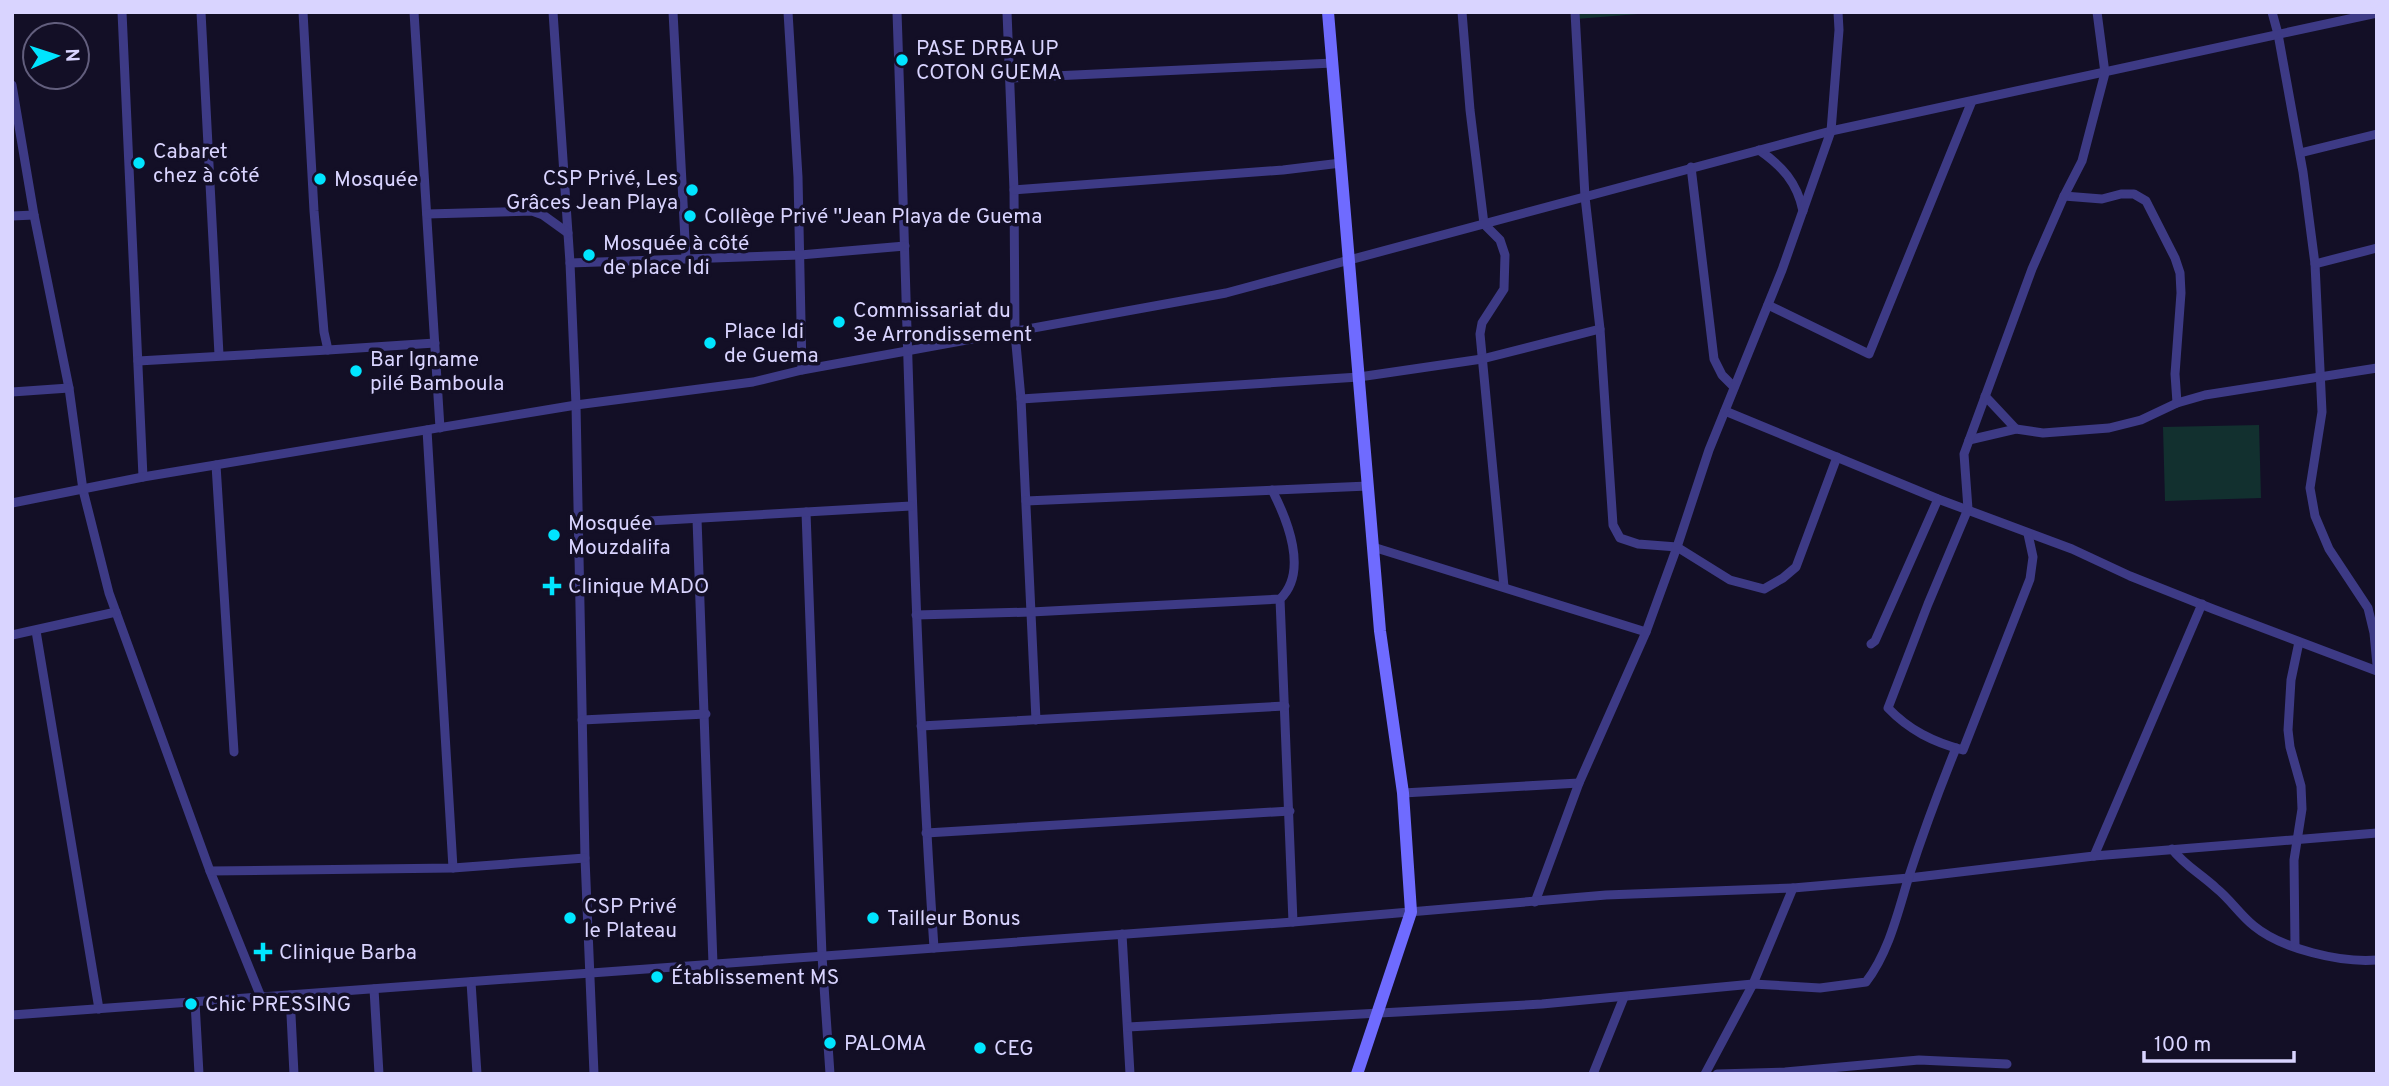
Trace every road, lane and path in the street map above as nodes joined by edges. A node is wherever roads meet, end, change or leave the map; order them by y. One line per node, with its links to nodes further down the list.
1 (122, 12): 54 (street)
2 (201, 12): 52 (street)
3 (303, 12): 50 (street)
4 (414, 12): 34 (street)
5 (553, 12): 38 (street)
6 (673, 12): 42 (street)
7 (788, 12): 41 (street)
8 (897, 12): 39 (street)
9 (1007, 12): 20 (street)
10 (1328, 12): 18 (street)
11 (1462, 12): 37 (street)
12 (1575, 12): 32 (street)
13 (1839, 12): 24 (street)
14 (2096, 12): 19 (street)
15 (2272, 12): 17 (street)
16 (2377, 13): 17 (street)
17 (2278, 34): 19 (street); 27 (street)
18 (1333, 63): 20 (street); 28 (street)
19 (2105, 73): 23 (street); 31 (street)
20 (1010, 78): 30 (street)
21 (12, 86): 22 (street)
22 (13, 97): 35 (street)
23 (1972, 101): 24 (street); 46 (street)
24 (1831, 131): 26 (street); 33 (street)
25 (2377, 134): 27 (street)
26 (1759, 150): 29 (street); 33 (street)
27 (2300, 153): 45 (street)
28 (1341, 163): 30 (street); 43 (street)
29 (1690, 167): 32 (street); 59 (street)
30 (1014, 190): 48 (street)
31 (2064, 196): 62 (street); 64 (street)
32 (1585, 197): 37 (street); 47 (street)
33 (1803, 211): 46 (street)
34 (427, 214): 38 (street); 49 (street)
35 (34, 215): 36 (street); 60 (street)
36 (12, 216)
37 (1483, 224): 43 (street); 53 (street)
38 (568, 233): 44 (street)
39 (905, 246): 41 (street); 51 (street)
40 (2377, 248): 45 (street)
41 (800, 255): 42 (street); 56 (street)
42 (686, 259): 44 (street)
43 (1349, 260): 48 (street); 57 (street)
44 (570, 263): 65 (street)
45 (2315, 264): 58 (street)
46 (1768, 305): 59 (street)
47 (1600, 329): 53 (street); 87 (street)
48 (1015, 333): 51 (street); 63 (street)
49 (435, 344): 50 (street); 67 (street)
50 (328, 349): 52 (street)
51 (908, 352): 56 (street); 80 (street)
52 (219, 355): 54 (street)
53 (1482, 359): 57 (street); 88 (street)
54 (138, 360): 73 (street)
55 (2377, 368): 58 (street)
56 (802, 370): 65 (street)
57 (1359, 377): 63 (street); 74 (street)
58 (2322, 378): 64 (street); 99 (street)
59 (1734, 387): 66 (street)
60 (69, 388): 61 (street); 75 (street)
61 (12, 392)
62 (1985, 396): 68 (street); 70 (street)
63 (1021, 400): 78 (street)
64 (2176, 403): 68 (street)
65 (576, 405): 67 (street); 84 (street)
66 (1725, 411): 71 (street); 87 (street)
67 (440, 428): 69 (street)
68 (2016, 429): 70 (street)
69 (427, 430): 72 (street); 117 (street)
70 (1969, 440): 81 (street)
71 (1837, 457): 77 (street); 87 (street)
72 (216, 465): 73 (street); 107 (street)
73 (144, 477): 75 (street)
74 (1368, 486): 76 (street); 86 (street)
75 (83, 490): 79 (street); 91 (street)
76 (1272, 490): 78 (street); 89 (street)
77 (1938, 499): 81 (street); 98 (street)
78 (1026, 501): 92 (street)
79 (12, 503)
80 (911, 506): 82 (street); 93 (street)
81 (1968, 509): 85 (street); 106 (street)
82 (806, 513): 83 (street); 127 (street)
83 (697, 519): 84 (street); 102 (street)
84 (578, 525): 103 (street)
85 (2028, 534): 90 (street); 106 (street)
86 (1373, 547): 88 (street); 109 (street)
87 (1678, 547): 95 (street)
88 (1504, 587): 95 (street)
89 (1280, 599): 92 (street); 101 (street)
90 (2202, 604): 97 (street); 115 (street)
91 (116, 612): 94 (street); 118 (street)
92 (1031, 612): 93 (street); 104 (street)
93 (916, 615): 105 (street)
94 (36, 631): 96 (street); 138 (street)
95 (1646, 632): 108 (street)
96 (12, 635)
97 (2299, 642): 100 (street); 113 (street)
98 (1871, 644)
99 (2377, 665)
100 (2377, 671)
101 (1285, 706): 104 (street); 110 (street)
102 (706, 714): 103 (street); 129 (street)
103 (582, 720): 116 (street)
104 (1036, 720): 105 (street)
105 (921, 726): 111 (street)
106 (1956, 748): 119 (street)
107 (234, 751)
108 (1579, 783): 109 (street); 121 (street)
109 (1404, 793): 122 (street)
110 (1290, 811): 111 (street); 123 (street)
111 (926, 833): 126 (street)
112 (2377, 833): 113 (street)
113 (2296, 839): 114 (street); 125 (street)
114 (2172, 849): 115 (street); 125 (street)
115 (2094, 856): 119 (street)
116 (585, 858): 117 (street); 130 (street)
117 (453, 868): 118 (street)
118 (210, 872): 135 (street)
119 (1909, 878): 120 (street); 132 (street)
120 (1793, 888): 121 (street); 132 (street)
121 (1535, 902): 122 (street)
122 (1411, 912): 123 (street); 139 (street)
123 (1293, 922): 124 (street)
124 (1122, 934): 126 (street); 141 (street)
125 (2295, 946): 128 (street)
126 (934, 948): 127 (street)
127 (822, 956): 129 (street); 148 (street)
128 (2377, 960)
129 (713, 964): 130 (street)
130 (589, 973): 131 (street); 147 (street)
131 (471, 982): 133 (street); 146 (street)
132 (1753, 984): 136 (street); 152 (street)
133 (374, 989): 134 (street); 145 (street)
134 (290, 995): 135 (street); 144 (street)
135 (261, 997): 137 (street)
136 (1624, 997): 139 (street); 151 (street)
137 (195, 1002): 138 (street); 143 (street)
138 (99, 1009): 140 (street)
139 (1378, 1013): 141 (street); 150 (street)
140 (12, 1015)
141 (1128, 1027): 149 (street)
142 (2007, 1064): 153 (street)
143 (199, 1074)
144 (294, 1074)
145 (379, 1074)
146 (477, 1074)
147 (594, 1074)
148 (830, 1074)
149 (1130, 1074)
150 (1357, 1074)
151 (1593, 1074)
152 (1705, 1074)
153 (1717, 1074)

